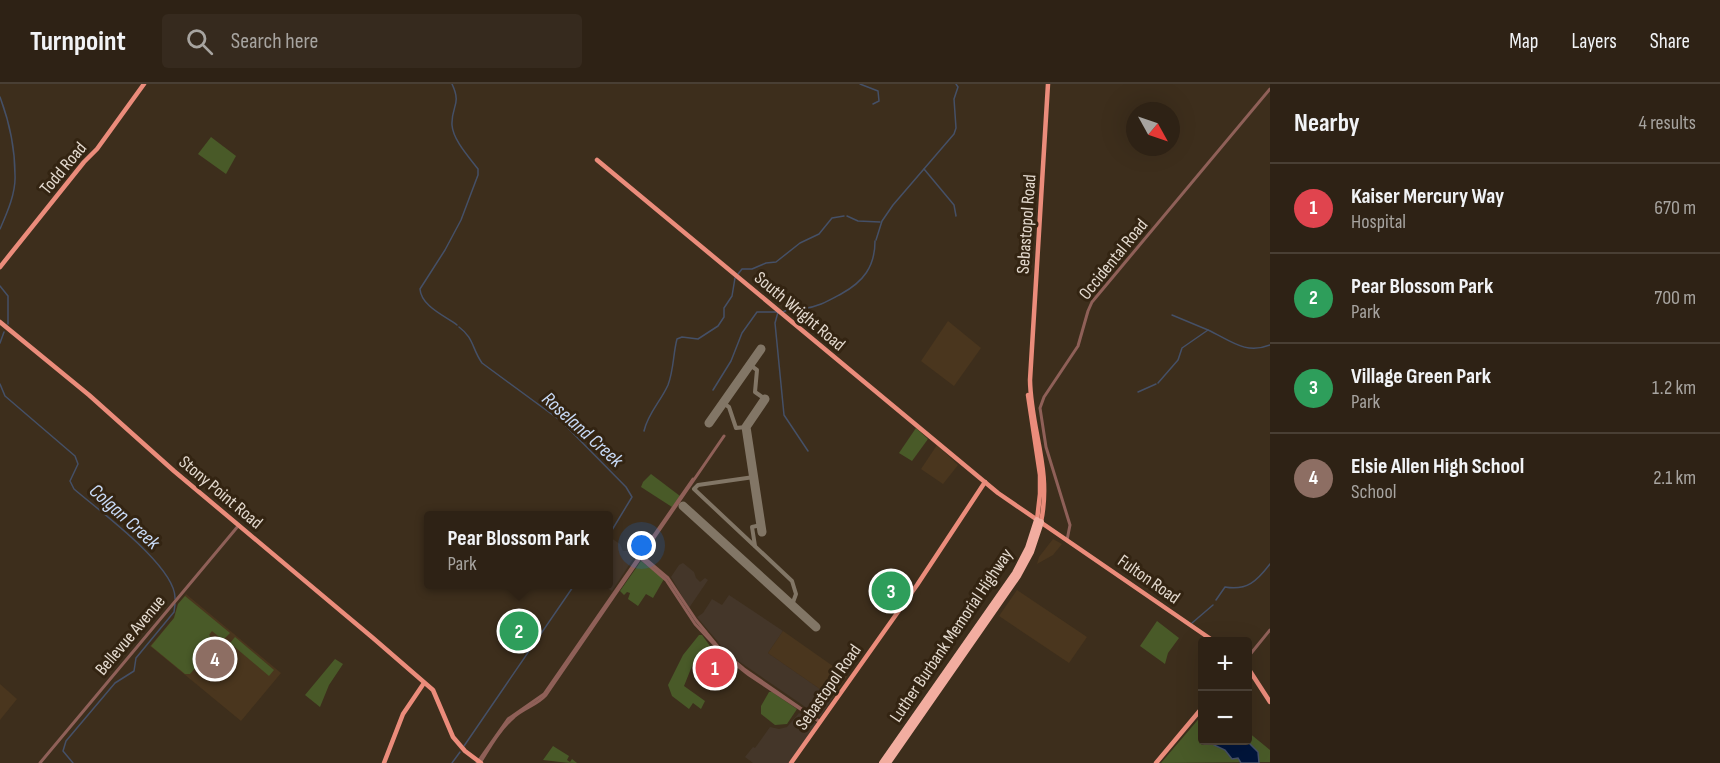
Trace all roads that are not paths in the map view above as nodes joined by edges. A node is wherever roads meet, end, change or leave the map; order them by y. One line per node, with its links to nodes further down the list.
1 (144, 84): 5 (main road, Todd Road)
2 (1048, 84): 7 (main road, Sebastopol Road)
3 (1270, 89): 16 (street, Occidental Road)
4 (597, 160): 9 (main road, South Wright Road)
5 (0, 267)
6 (0, 322): 13 (main road, Stony Point Road)
7 (1031, 366): 10 (main road, Sebastopol Road); 12 (main road, Sebastopol Road)
8 (724, 436): 17 (street)
9 (985, 482): 11 (main road, South Wright Road); 26 (main road, Sebastopol Road)
10 (1040, 494): 11 (main road); 12 (main road, Sebastopol Road)
11 (1029, 514): 12 (main road, Fulton Road)
12 (1039, 521): 14 (main road, Fulton Road); 15 (highway, Luther Burbank Memorial Highway); 31 (highway, Luther Burbank Memorial Highway)
13 (239, 525): 22 (main road, Stony Point Road); 27 (street, Bellevue Avenue)
14 (1047, 527): 15 (highway); 16 (main road, Fulton Road)
15 (1038, 535): 32 (highway, Luther Burbank Memorial Highway)
16 (1067, 540): 19 (main road, Fulton Road)
17 (640, 557): 26 (street); 29 (street)
18 (1270, 630): 20 (street)
19 (1206, 637)
20 (1252, 652)
21 (1252, 675): 23 (main road)
22 (424, 683): 28 (main road); 29 (main road, Stony Point Road)
23 (1270, 704)
24 (1198, 714): 33 (main road)
25 (1198, 719): 33 (main road)
26 (820, 722): 30 (main road, Sebastopol Road)
27 (40, 763)
28 (384, 763)
29 (479, 763)
30 (791, 763)
31 (882, 763)
32 (888, 763)
33 (1158, 763)

